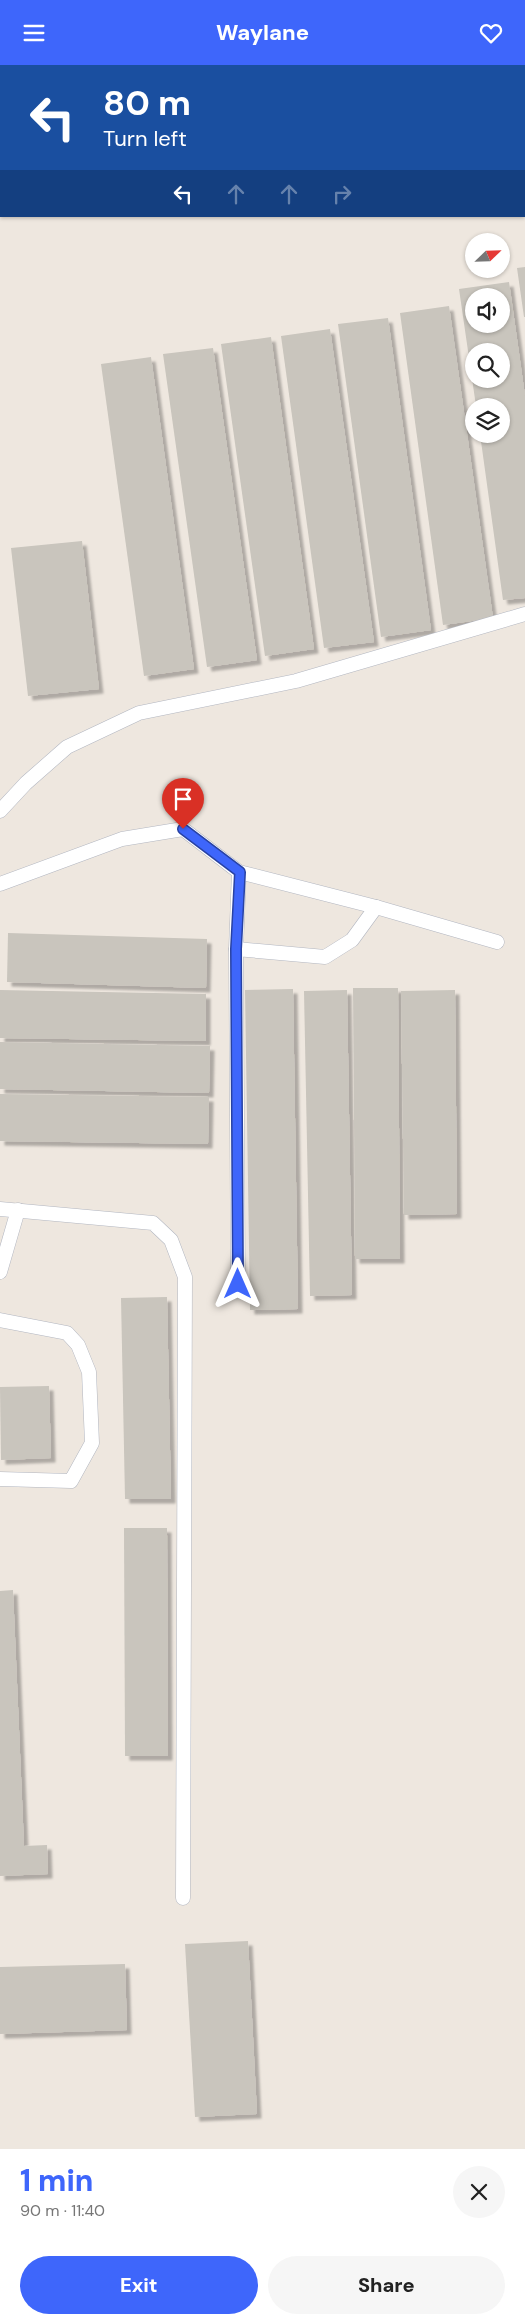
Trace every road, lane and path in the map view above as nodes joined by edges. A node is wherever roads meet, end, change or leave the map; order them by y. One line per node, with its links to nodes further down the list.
1 (525, 614): 2 (lane)
2 (0, 811)
3 (240, 872): 4 (lane); 5 (lane); 7 (lane)
4 (0, 884)
5 (376, 907): 6 (lane); 7 (lane)
6 (497, 942)
7 (236, 949): 11 (lane)
8 (0, 1209): 9 (lane)
9 (18, 1210): 10 (lane); 14 (lane)
10 (0, 1272)
11 (238, 1284)
12 (0, 1320): 13 (lane)
13 (0, 1479)
14 (183, 1898)

